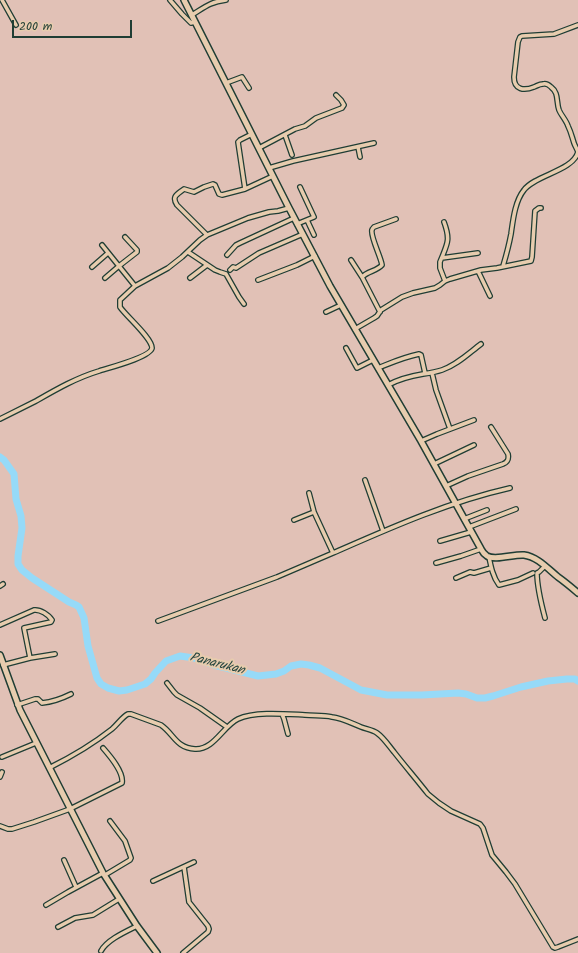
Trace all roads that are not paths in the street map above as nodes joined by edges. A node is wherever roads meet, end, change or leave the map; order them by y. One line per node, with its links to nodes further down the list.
1 (2, 0): 5 (street)
2 (170, 0): 8 (street)
3 (184, 0): 7 (street)
4 (226, 0): 7 (street)
5 (5, 6): 6 (street); 9 (street)
6 (0, 10)
7 (192, 16): 8 (street)
8 (195, 22): 11 (street)
9 (16, 25)
10 (578, 25): 46 (street)
11 (226, 83): 12 (street); 14 (street)
12 (249, 88)
13 (336, 95): 15 (street)
14 (252, 134): 18 (street); 24 (street)
15 (285, 135): 18 (street); 19 (street)
16 (374, 142): 17 (street)
17 (358, 147): 20 (street); 21 (street)
18 (259, 148): 21 (street)
19 (292, 155)
20 (360, 157)
21 (269, 168): 22 (street)
22 (273, 176): 24 (street); 25 (street)
23 (300, 187): 29 (street)
24 (245, 189): 34 (street)
25 (289, 208): 27 (street); 34 (street)
26 (541, 208): 46 (street)
27 (294, 218): 31 (street); 40 (street)
28 (396, 219): 50 (street)
29 (307, 220): 31 (street); 33 (street)
30 (444, 222): 42 (street)
31 (297, 224): 32 (street)
32 (303, 234): 41 (street); 48 (street)
33 (314, 234)
34 (207, 235): 37 (street)
35 (125, 237): 45 (street)
36 (102, 245): 38 (street)
37 (188, 252): 44 (street); 55 (street)
38 (108, 253): 45 (street); 47 (street)
39 (478, 253): 42 (street)
40 (227, 254)
41 (315, 256): 53 (street); 58 (street)
42 (442, 258): 54 (street)
43 (351, 260): 50 (street)
44 (207, 265): 52 (street); 57 (street)
45 (119, 266): 51 (street); 55 (street)
46 (503, 266): 49 (street)
47 (92, 267)
48 (230, 270)
49 (478, 271): 54 (street); 56 (street)
50 (362, 276): 60 (street)
51 (105, 278)
52 (190, 278)
53 (258, 280)
54 (445, 281): 60 (street)
55 (135, 286): 69 (street)
56 (490, 296)
57 (244, 304)
58 (341, 305): 59 (street); 61 (street)
59 (326, 312)
60 (380, 312): 61 (street)
61 (355, 329): 64 (street)
62 (480, 344): 67 (street)
63 (346, 348): 64 (street)
64 (373, 360): 65 (street)
65 (378, 368): 66 (street); 68 (street)
66 (425, 373): 67 (street); 68 (street)
67 (432, 373): 72 (street)
68 (388, 385): 73 (street)
69 (0, 419)
70 (474, 420): 72 (street)
71 (491, 427): 77 (street)
72 (450, 429): 73 (street)
73 (421, 441): 75 (street)
74 (474, 445): 75 (street)
75 (434, 464): 77 (street)
76 (366, 480): 87 (street)
77 (446, 486): 80 (street)
78 (510, 488): 80 (street)
79 (310, 493): 83 (street)
80 (456, 504): 84 (street); 87 (street)
81 (516, 509): 86 (street)
82 (487, 510): 84 (street)
83 (314, 512): 85 (street); 90 (street)
84 (464, 519): 86 (street)
85 (294, 520)
86 (470, 530): 88 (street); 89 (street)
87 (383, 531): 90 (street)
88 (440, 541)
89 (481, 549): 91 (street); 92 (street)
90 (333, 553): 99 (street)
91 (489, 557): 93 (street); 94 (street)
92 (436, 563)
93 (545, 566): 97 (street); 98 (street)
94 (491, 568): 95 (street); 96 (street)
95 (533, 574)
96 (456, 578)
97 (578, 592)
98 (545, 618)
99 (158, 621)
100 (0, 625): 103 (street)
101 (55, 654): 103 (street)
102 (0, 655): 104 (street)
103 (30, 658): 104 (street)
104 (3, 665): 107 (street)
105 (167, 683): 109 (street)
106 (71, 694): 107 (street)
107 (17, 705): 111 (street)
108 (282, 714): 109 (street); 110 (street); 130 (street)
109 (227, 727): 114 (street)
110 (288, 734)
111 (36, 743): 113 (street); 114 (street)
112 (103, 748): 117 (street)
113 (2, 757)
114 (49, 768): 117 (street)
115 (2, 772): 116 (street)
116 (0, 777)
117 (70, 809): 119 (street); 123 (street)
118 (110, 821): 123 (street)
119 (0, 826)
120 (64, 860): 125 (street)
121 (194, 862): 122 (street)
122 (184, 867): 124 (street); 133 (street)
123 (104, 874): 125 (street); 126 (street)
124 (153, 881)
125 (76, 887): 127 (street)
126 (120, 899): 128 (street); 129 (street)
127 (46, 905)
128 (137, 926): 131 (street); 132 (street)
129 (58, 927)
130 (578, 939)
131 (101, 951)
132 (157, 953)
133 (184, 953)

